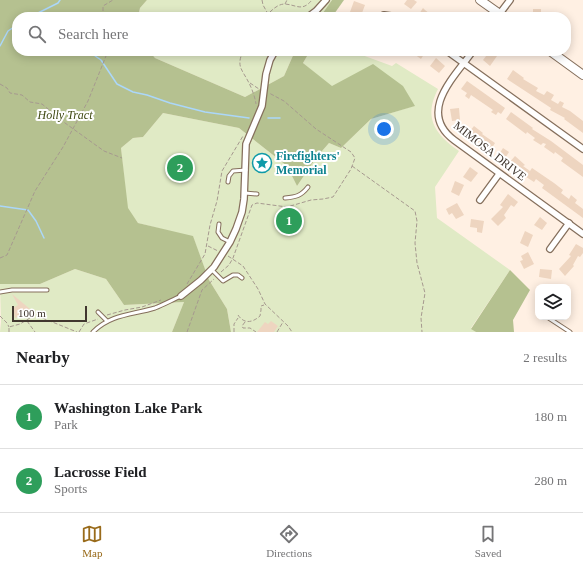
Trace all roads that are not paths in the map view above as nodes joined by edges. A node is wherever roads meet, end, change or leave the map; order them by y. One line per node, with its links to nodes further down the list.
1 (326, 0): 4 (street)
2 (480, 0): 5 (main road)
3 (510, 0): 6 (street)
4 (313, 12)
5 (495, 12)
6 (502, 12)
7 (272, 56): 14 (street)
8 (454, 56): 11 (street)
9 (469, 56): 11 (street, MIMOSA DRIVE)
10 (557, 56): 12 (main road)
11 (464, 63): 13 (street); 15 (street, MIMOSA DRIVE)
12 (583, 75)
13 (583, 149)
14 (246, 170): 16 (lane); 18 (street)
15 (499, 174): 21 (street); 22 (street, MIMOSA DRIVE)
16 (228, 182)
17 (308, 187): 20 (lane)
18 (245, 193): 19 (lane); 25 (street)
19 (257, 194)
20 (285, 198)
21 (480, 200)
22 (568, 223): 24 (street, MIMOSA DRIVE); 26 (street)
23 (219, 224): 25 (lane)
24 (583, 234)
25 (230, 242): 27 (street)
26 (550, 249)
27 (212, 270): 28 (lane); 31 (street)
28 (242, 278)
29 (47, 290): 30 (lane)
30 (0, 292)
31 (181, 296): 34 (lane)
32 (98, 312): 34 (lane)
33 (552, 320): 36 (lane)
34 (107, 321): 35 (lane)
35 (94, 332)
36 (570, 332)

